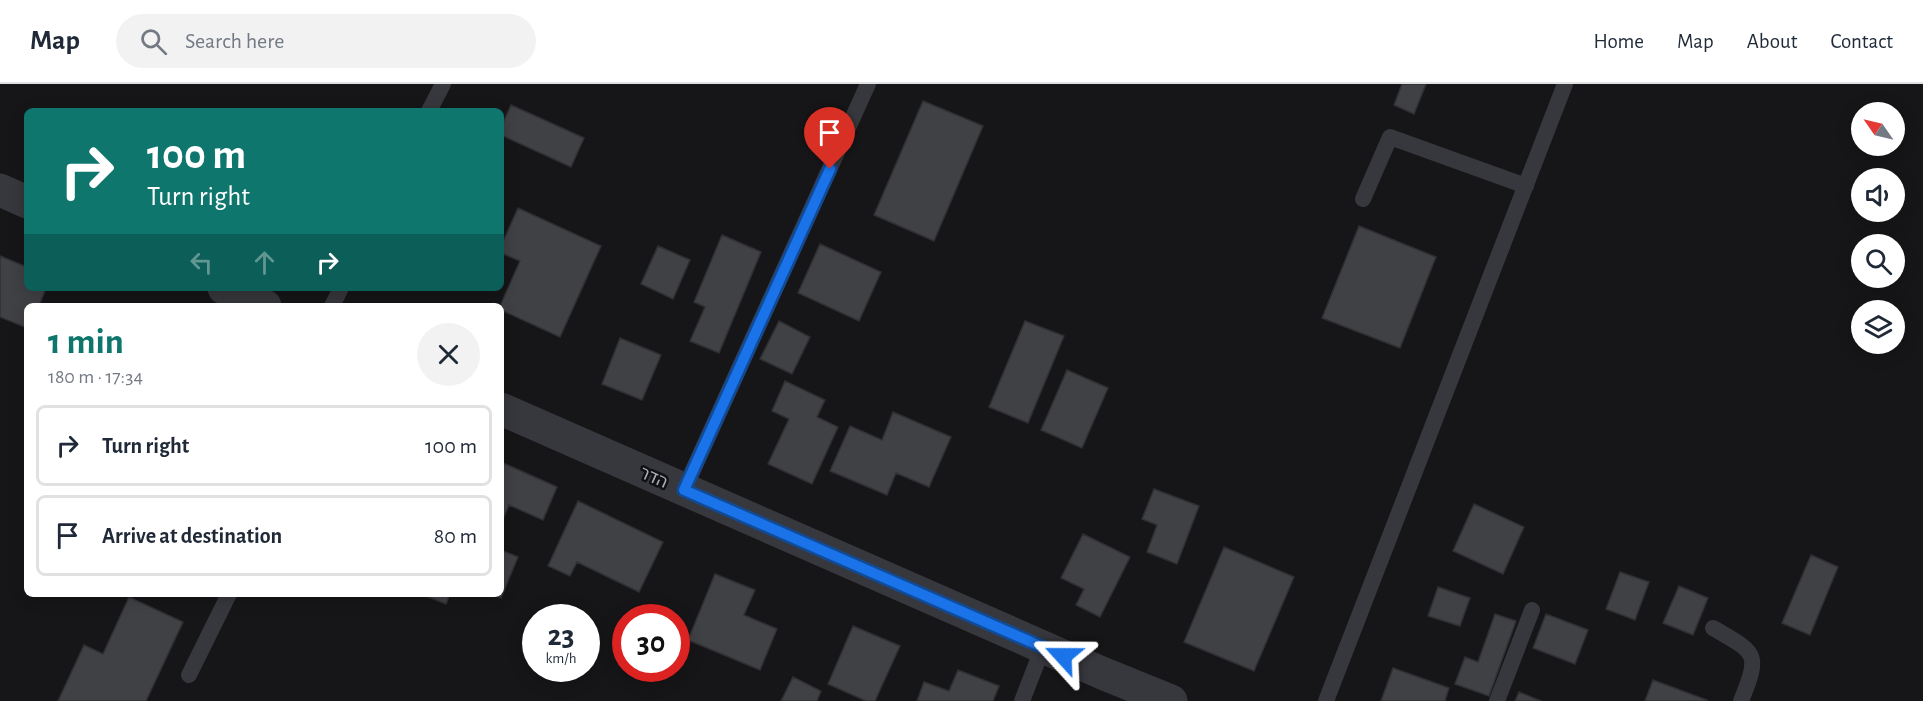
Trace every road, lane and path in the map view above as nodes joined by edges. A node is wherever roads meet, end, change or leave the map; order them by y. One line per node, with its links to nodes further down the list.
1 (443, 84): 4 (lane)
2 (868, 84): 12 (lane)
3 (1565, 84): 5 (lane)
4 (431, 108)
5 (1526, 186): 7 (lane); 20 (lane)
6 (0, 190): 8 (street)
7 (1363, 199)
8 (24, 201)
9 (231, 291): 10 (street)
10 (258, 303)
11 (504, 410): 12 (street, הדר)
12 (684, 490): 16 (street, הדר)
13 (228, 597): 17 (lane)
14 (1532, 610): 21 (lane)
15 (1713, 628): 22 (lane)
16 (1043, 647): 18 (lane); 19 (street, הדר)
17 (189, 675)
18 (1022, 701)
19 (1171, 701)
20 (1326, 701)
21 (1497, 701)
22 (1741, 701)

